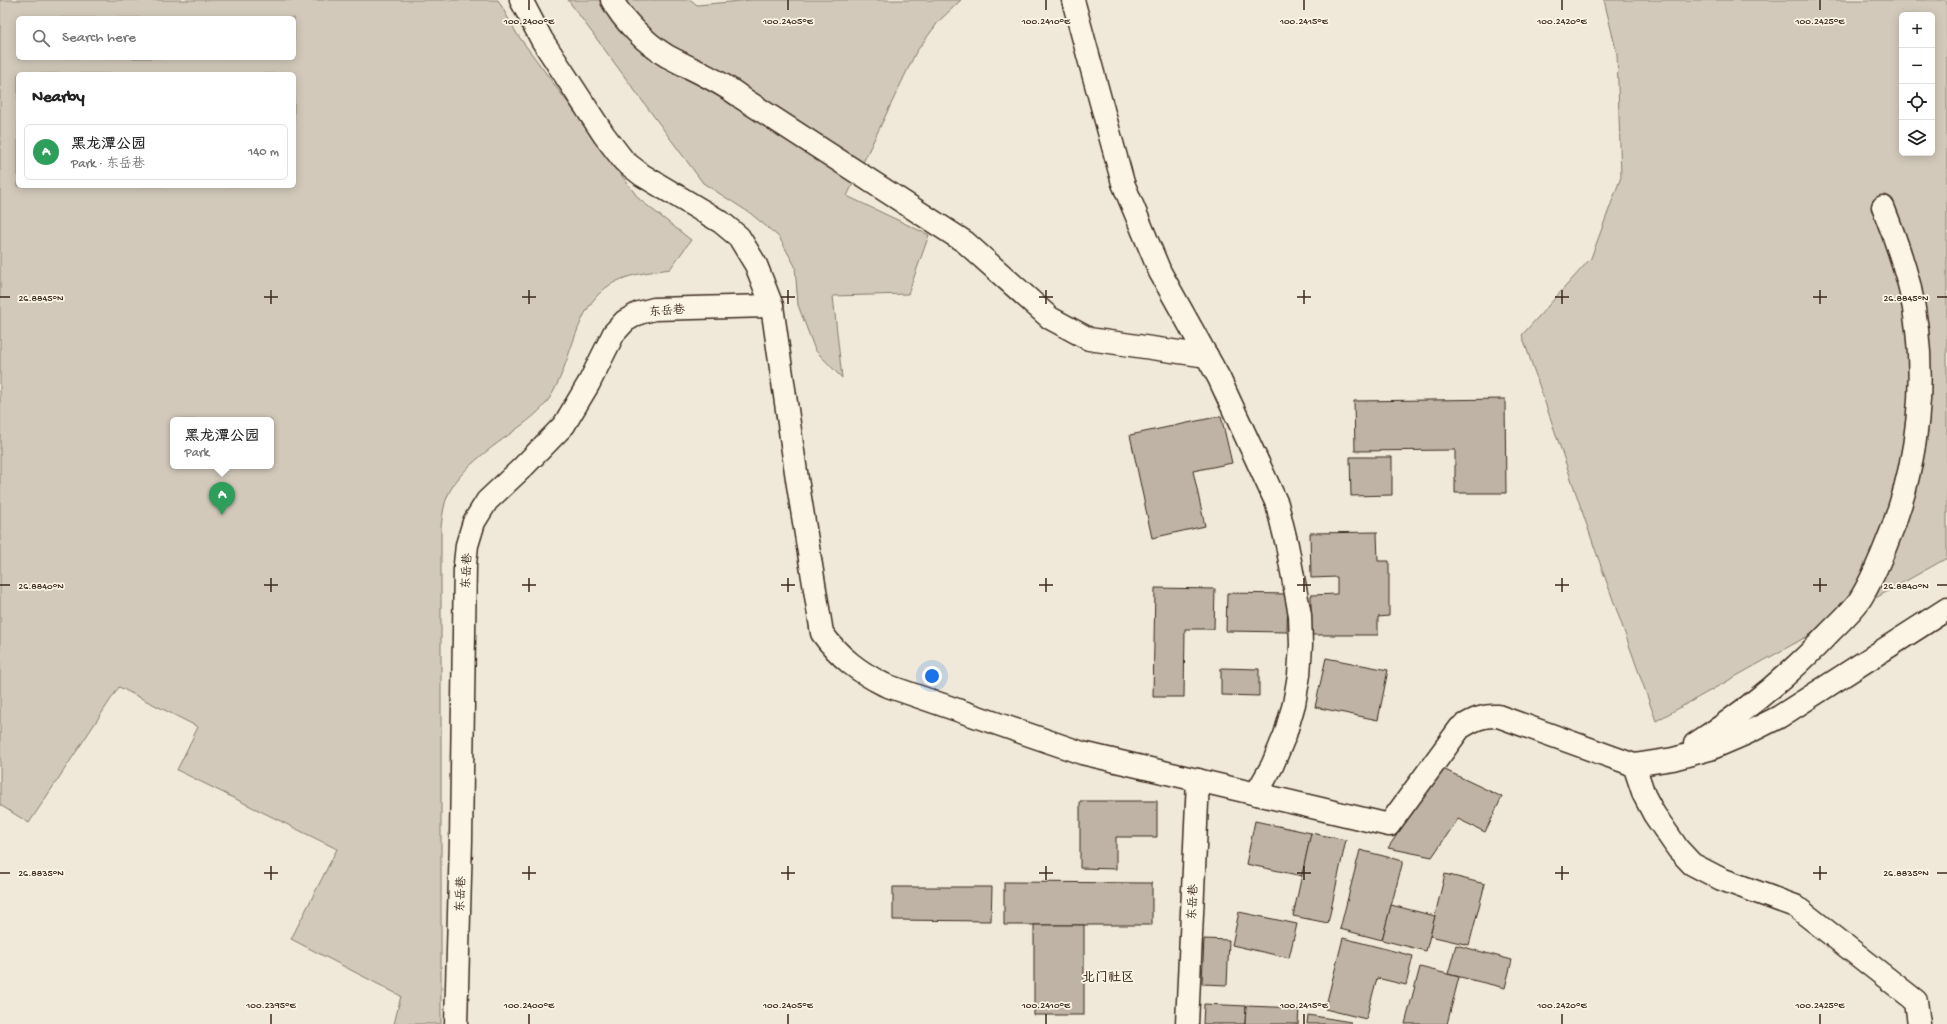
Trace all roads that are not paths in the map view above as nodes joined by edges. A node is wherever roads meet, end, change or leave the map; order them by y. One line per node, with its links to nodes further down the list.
1 (521, 0): 5 (street)
2 (612, 0): 6 (street)
3 (1073, 0): 6 (street)
4 (1883, 207): 8 (street)
5 (772, 306): 10 (street); 12 (street, 东岳巷)
6 (1207, 356): 11 (street)
7 (1947, 609): 8 (street)
8 (1672, 759): 9 (street)
9 (1634, 765): 11 (street); 14 (street)
10 (1198, 780): 11 (street); 13 (street, 东岳巷)
11 (1256, 794)
12 (456, 1024)
13 (1186, 1024)
14 (1918, 1024)

